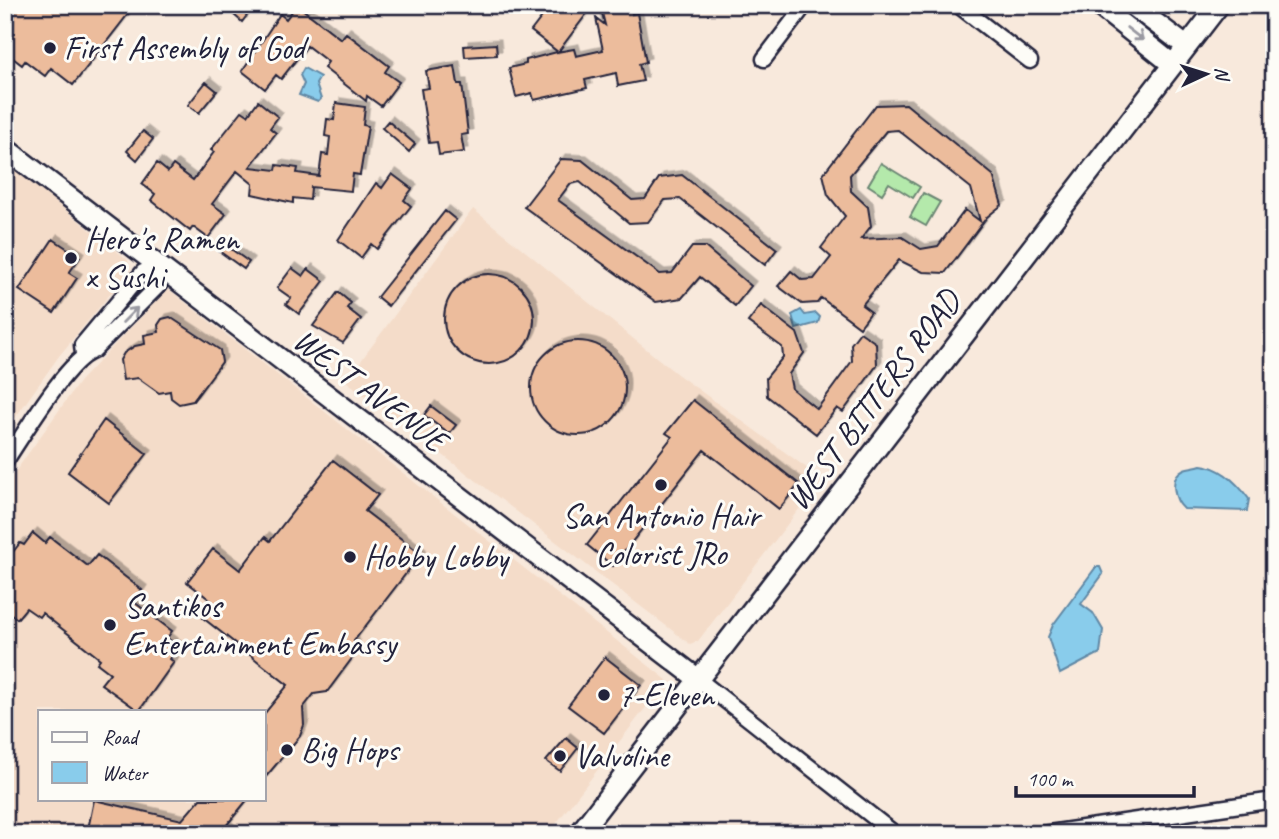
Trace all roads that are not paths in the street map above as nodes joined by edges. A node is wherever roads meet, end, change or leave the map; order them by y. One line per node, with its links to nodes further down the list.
1 (805, 5): 7 (street)
2 (958, 5): 8 (street)
3 (1098, 5): 9 (main road, one-way to 9)
4 (1132, 5): 6 (main road)
5 (1219, 5): 6 (main road, WEST BITTERS ROAD)
6 (1186, 46): 9 (main road, WEST BITTERS ROAD)
7 (764, 59)
8 (1030, 61)
9 (1172, 64): 13 (main road, WEST BITTERS ROAD)
10 (5, 148): 11 (main road, WEST AVENUE)
11 (161, 265): 12 (street); 13 (main road, WEST AVENUE)
12 (5, 462)
13 (698, 680): 15 (main road, WEST BITTERS ROAD); 16 (street)
14 (1274, 800): 17 (street)
15 (579, 834)
16 (895, 834)
17 (1042, 834)

